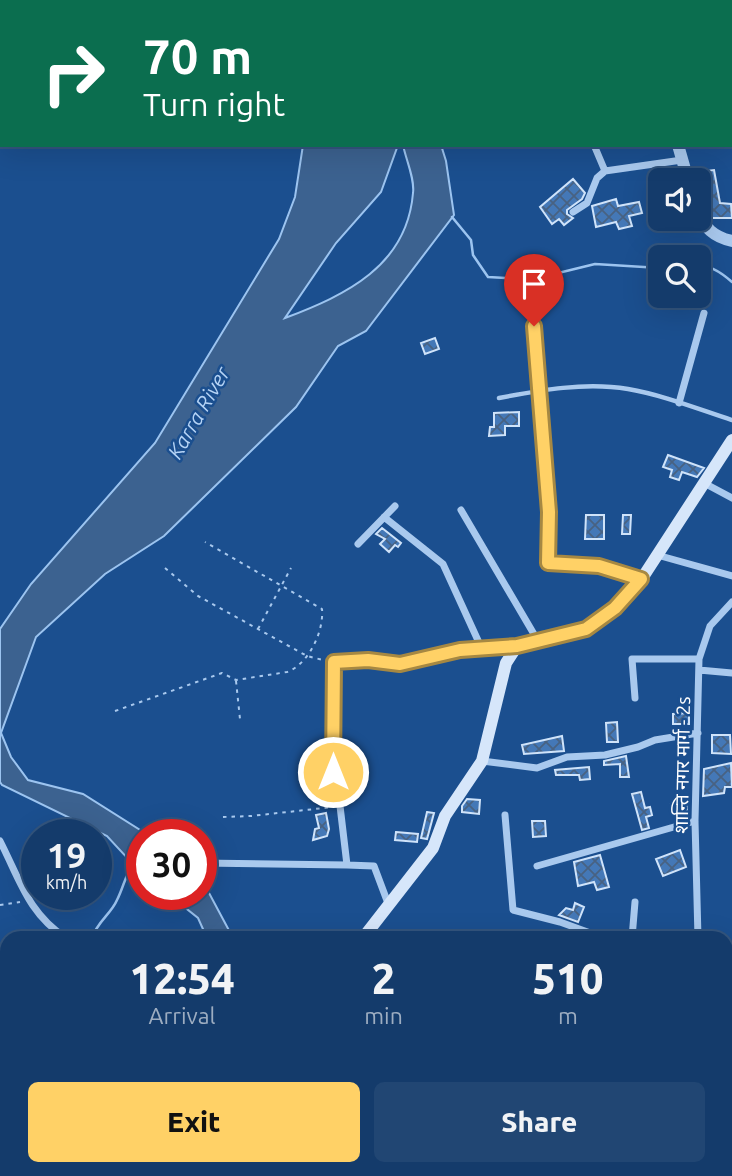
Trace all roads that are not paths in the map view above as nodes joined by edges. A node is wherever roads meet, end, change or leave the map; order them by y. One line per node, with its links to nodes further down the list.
1 (595, 147): 5 (street)
2 (679, 147): 3 (street)
3 (682, 160): 4 (street); 5 (street)
4 (684, 168)
5 (605, 172): 6 (street)
6 (573, 212)
7 (709, 231): 8 (street)
8 (732, 242)
9 (704, 313): 13 (street)
10 (534, 326): 11 (lane)
11 (538, 390): 12 (lane); 13 (lane); 24 (lane)
12 (499, 398)
13 (680, 403): 14 (lane)
14 (732, 420)
15 (732, 440): 16 (main road)
16 (704, 483): 17 (street); 22 (main road)
17 (732, 498)
18 (396, 506): 20 (street)
19 (461, 510): 26 (street)
20 (384, 517): 21 (street); 28 (street)
21 (358, 544)
22 (657, 555): 23 (street); 24 (main road)
23 (732, 576)
24 (641, 579): 26 (main road)
25 (732, 602): 29 (street, शान्ति नगर मार्ग - 2s)
26 (538, 642): 27 (main road)
27 (517, 646): 28 (street); 34 (main road)
28 (481, 647): 39 (street)
29 (699, 659): 30 (street, शान्ति नगर मार्ग - 2s); 32 (street)
30 (699, 670): 31 (street); 33 (street, शान्ति नगर मार्ग - 2s)
31 (732, 673)
32 (635, 698)
33 (698, 733): 34 (street); 36 (street, शान्ति नगर मार्ग - 2s)
34 (482, 761): 42 (main road)
35 (505, 815): 45 (street)
36 (695, 821): 40 (street); 47 (street, शान्ति नगर मार्ग - 2s)
37 (0, 841): 43 (street)
38 (217, 863): 39 (street)
39 (347, 865): 42 (street)
40 (537, 866)
41 (635, 902): 46 (street)
42 (389, 906): 44 (main road)
43 (56, 931)
44 (374, 931)
45 (585, 931)
46 (633, 931)
47 (698, 931)

